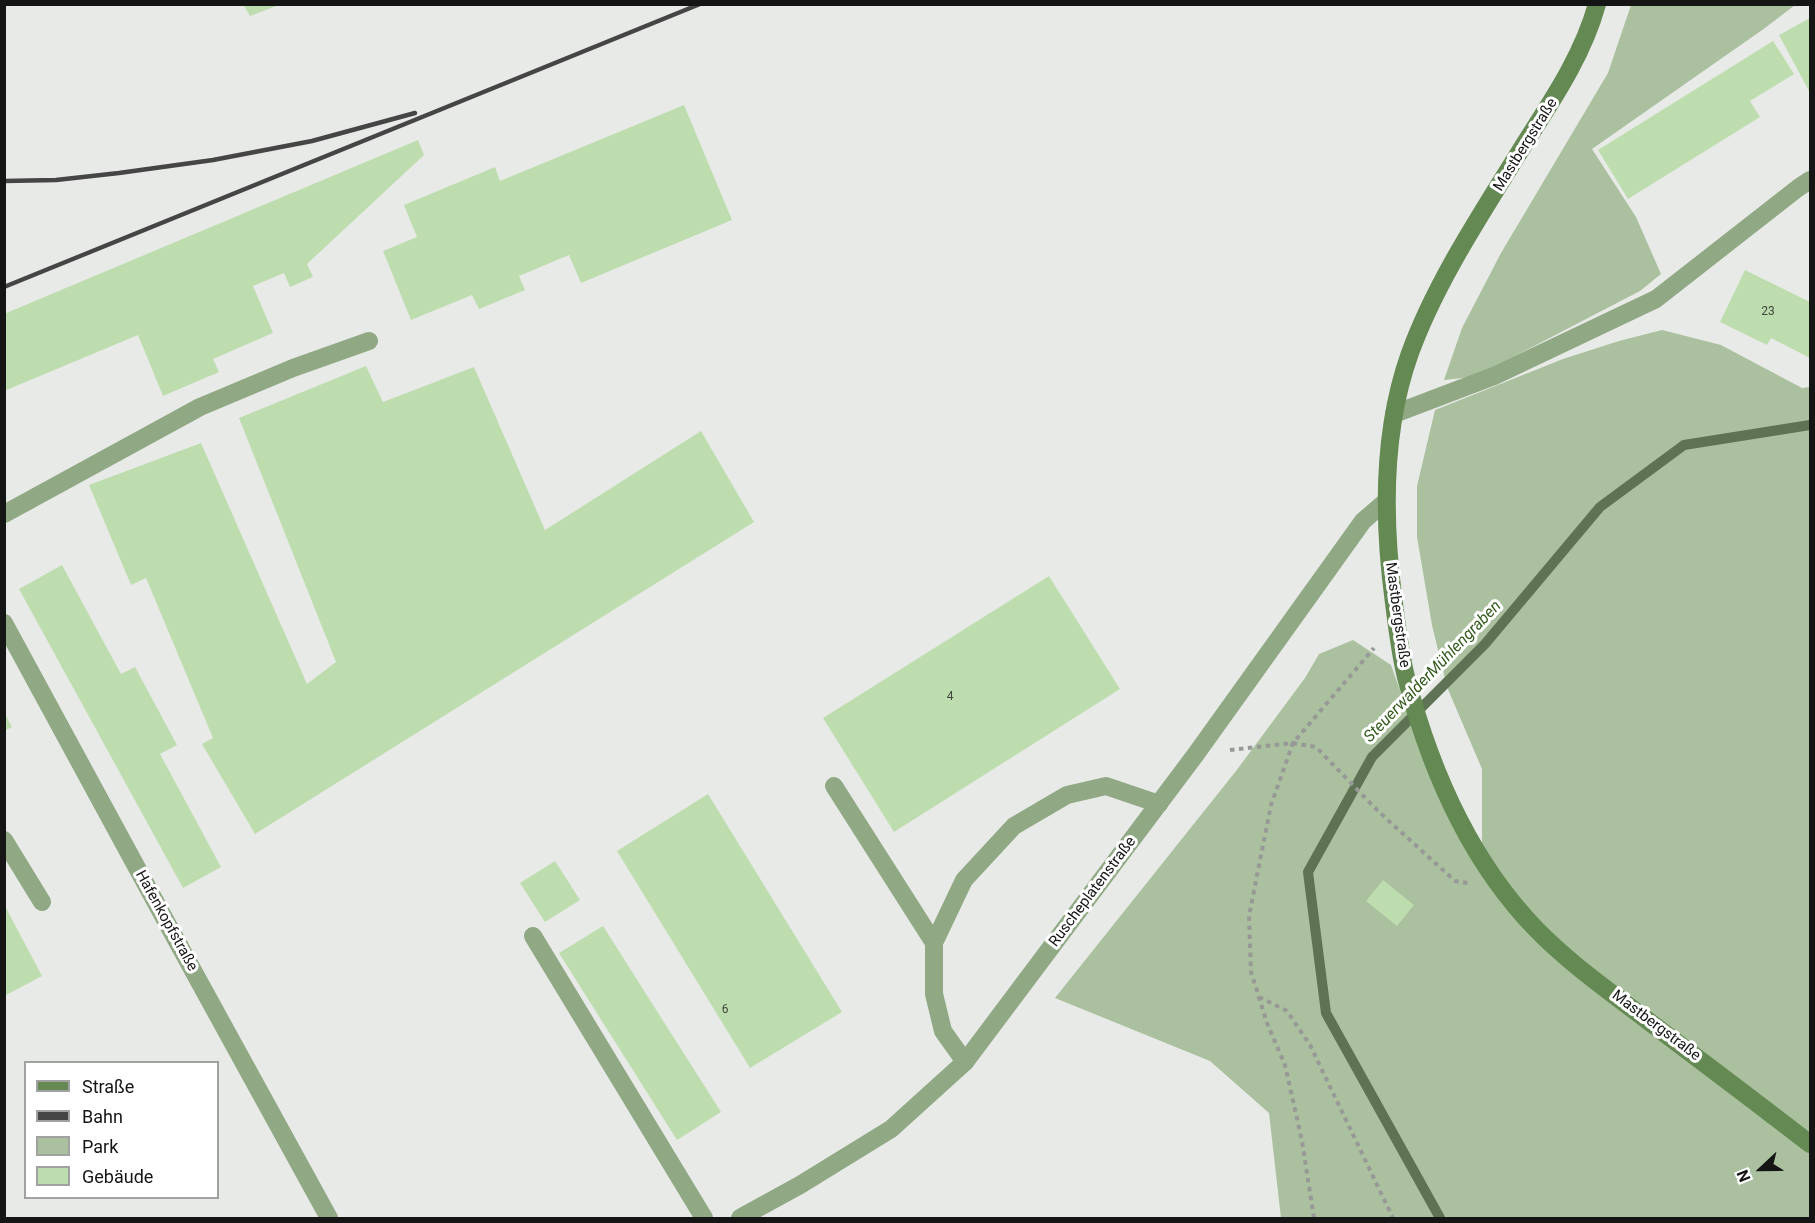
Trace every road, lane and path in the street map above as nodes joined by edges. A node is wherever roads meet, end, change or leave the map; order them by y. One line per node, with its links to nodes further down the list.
1 (1597, 4): 4 (main road, Mastbergstraße)
2 (1810, 180): 4 (street)
3 (369, 341): 6 (street)
4 (1394, 414): 5 (main road, Mastbergstraße)
5 (1385, 502): 7 (main road, Mastbergstraße); 10 (street, Ruscheplatenstraße)
6 (4, 514)
7 (1396, 622): 9 (path); 14 (main road, Mastbergstraße)
8 (4, 623): 21 (street, Hafenkopfstraße)
9 (1293, 743): 10 (path); 14 (path); 18 (path)
10 (1196, 753): 12 (street, Ruscheplatenstraße)
11 (834, 786): 17 (street)
12 (1159, 804): 17 (street); 19 (street, Ruscheplatenstraße)
13 (4, 840): 15 (street)
14 (1504, 892): 20 (main road, Mastbergstraße)
15 (42, 902)
16 (533, 936): 22 (street)
17 (934, 943): 19 (street)
18 (1258, 997): 24 (path); 25 (path)
19 (965, 1062): 23 (street, Ruscheplatenstraße)
20 (1810, 1144)
21 (329, 1218)
22 (704, 1218)
23 (740, 1218)
24 (1314, 1218)
25 (1393, 1218)

